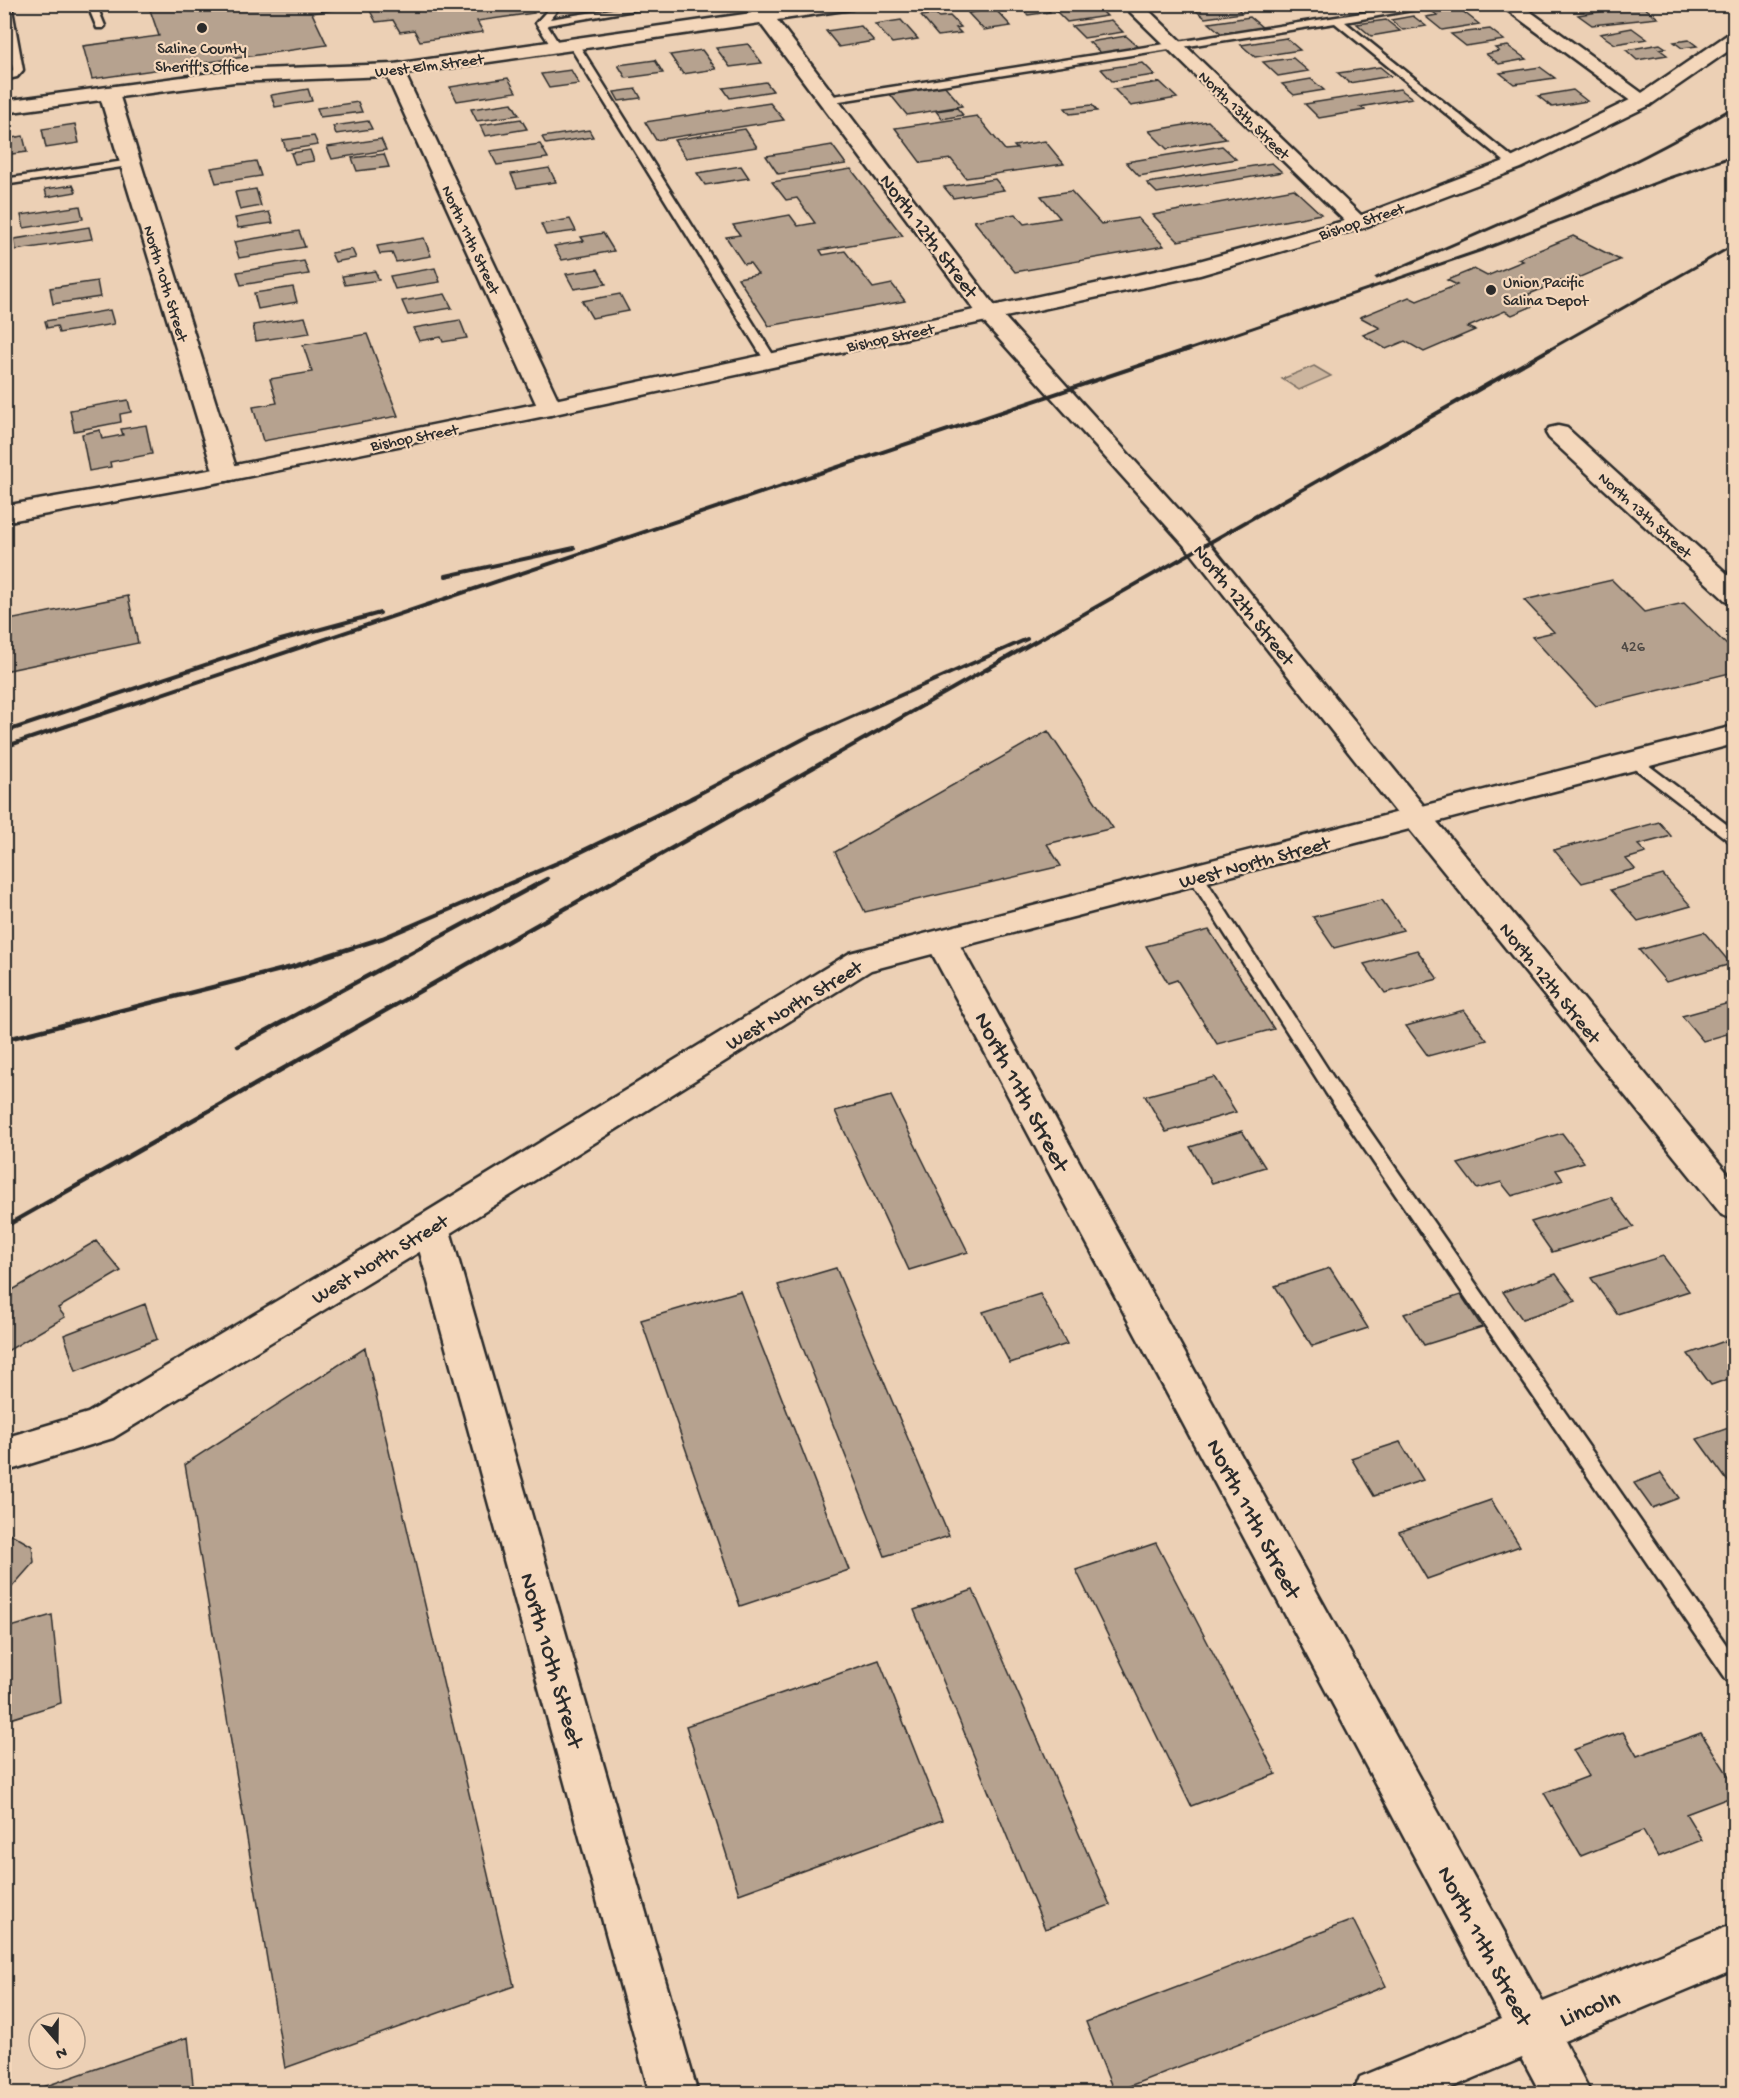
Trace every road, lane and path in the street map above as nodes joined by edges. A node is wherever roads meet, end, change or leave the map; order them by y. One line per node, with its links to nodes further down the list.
1 (6, 4): 17 (lane)
2 (91, 4): 12 (lane)
3 (558, 4): 11 (lane)
4 (665, 4): 11 (lane)
5 (852, 4): 9 (street, West Elm Street)
6 (1131, 4): 15 (street, North 13th Street)
7 (1441, 4): 10 (lane)
8 (1508, 4): 20 (street)
9 (760, 11): 14 (street, West Elm Street); 19 (street, North 12th Street)
10 (1338, 21): 15 (lane); 23 (lane)
11 (541, 22): 14 (lane)
12 (100, 26)
13 (1734, 39): 20 (street, Bishop Street)
14 (565, 46): 16 (street, West Elm Street); 27 (lane)
15 (1174, 46): 19 (lane); 25 (street, North 13th Street)
16 (394, 70): 18 (street, West Elm Street); 28 (street, North 11th Street)
17 (4, 78)
18 (109, 93): 21 (street, West Elm Street); 22 (street, North 10th Street)
19 (827, 100): 26 (street, North 12th Street)
20 (1643, 101): 23 (street, Bishop Street)
21 (4, 107)
22 (130, 163): 24 (lane); 30 (street, North 10th Street)
23 (1514, 164): 25 (street, Bishop Street)
24 (4, 182)
25 (1358, 223): 26 (street, Bishop Street)
26 (990, 315): 27 (street, Bishop Street); 35 (street, North 12th Street)
27 (771, 361): 28 (street, Bishop Street)
28 (550, 408): 30 (street, Bishop Street)
29 (1558, 433): 32 (street, North 13th Street)
30 (226, 474): 31 (street, Bishop Street)
31 (4, 514)
32 (1734, 594)
33 (1734, 735): 34 (street, West North Street)
34 (1634, 761): 35 (street, West North Street); 36 (lane)
35 (1417, 818): 37 (street, West North Street); 39 (street, North 12th Street)
36 (1734, 837)
37 (1196, 876): 38 (street, West North Street); 42 (lane)
38 (942, 942): 40 (street, West North Street); 44 (street, North 11th Street)
39 (1734, 1205)
40 (431, 1227): 41 (street, West North Street); 45 (street, North 10th Street)
41 (4, 1455)
42 (1734, 1673)
43 (1734, 1947): 44 (street, Lincoln)
44 (1532, 2030): 46 (street, Lincoln); 47 (street, North 11th Street)
45 (674, 2094)
46 (1377, 2094)
47 (1567, 2094)

